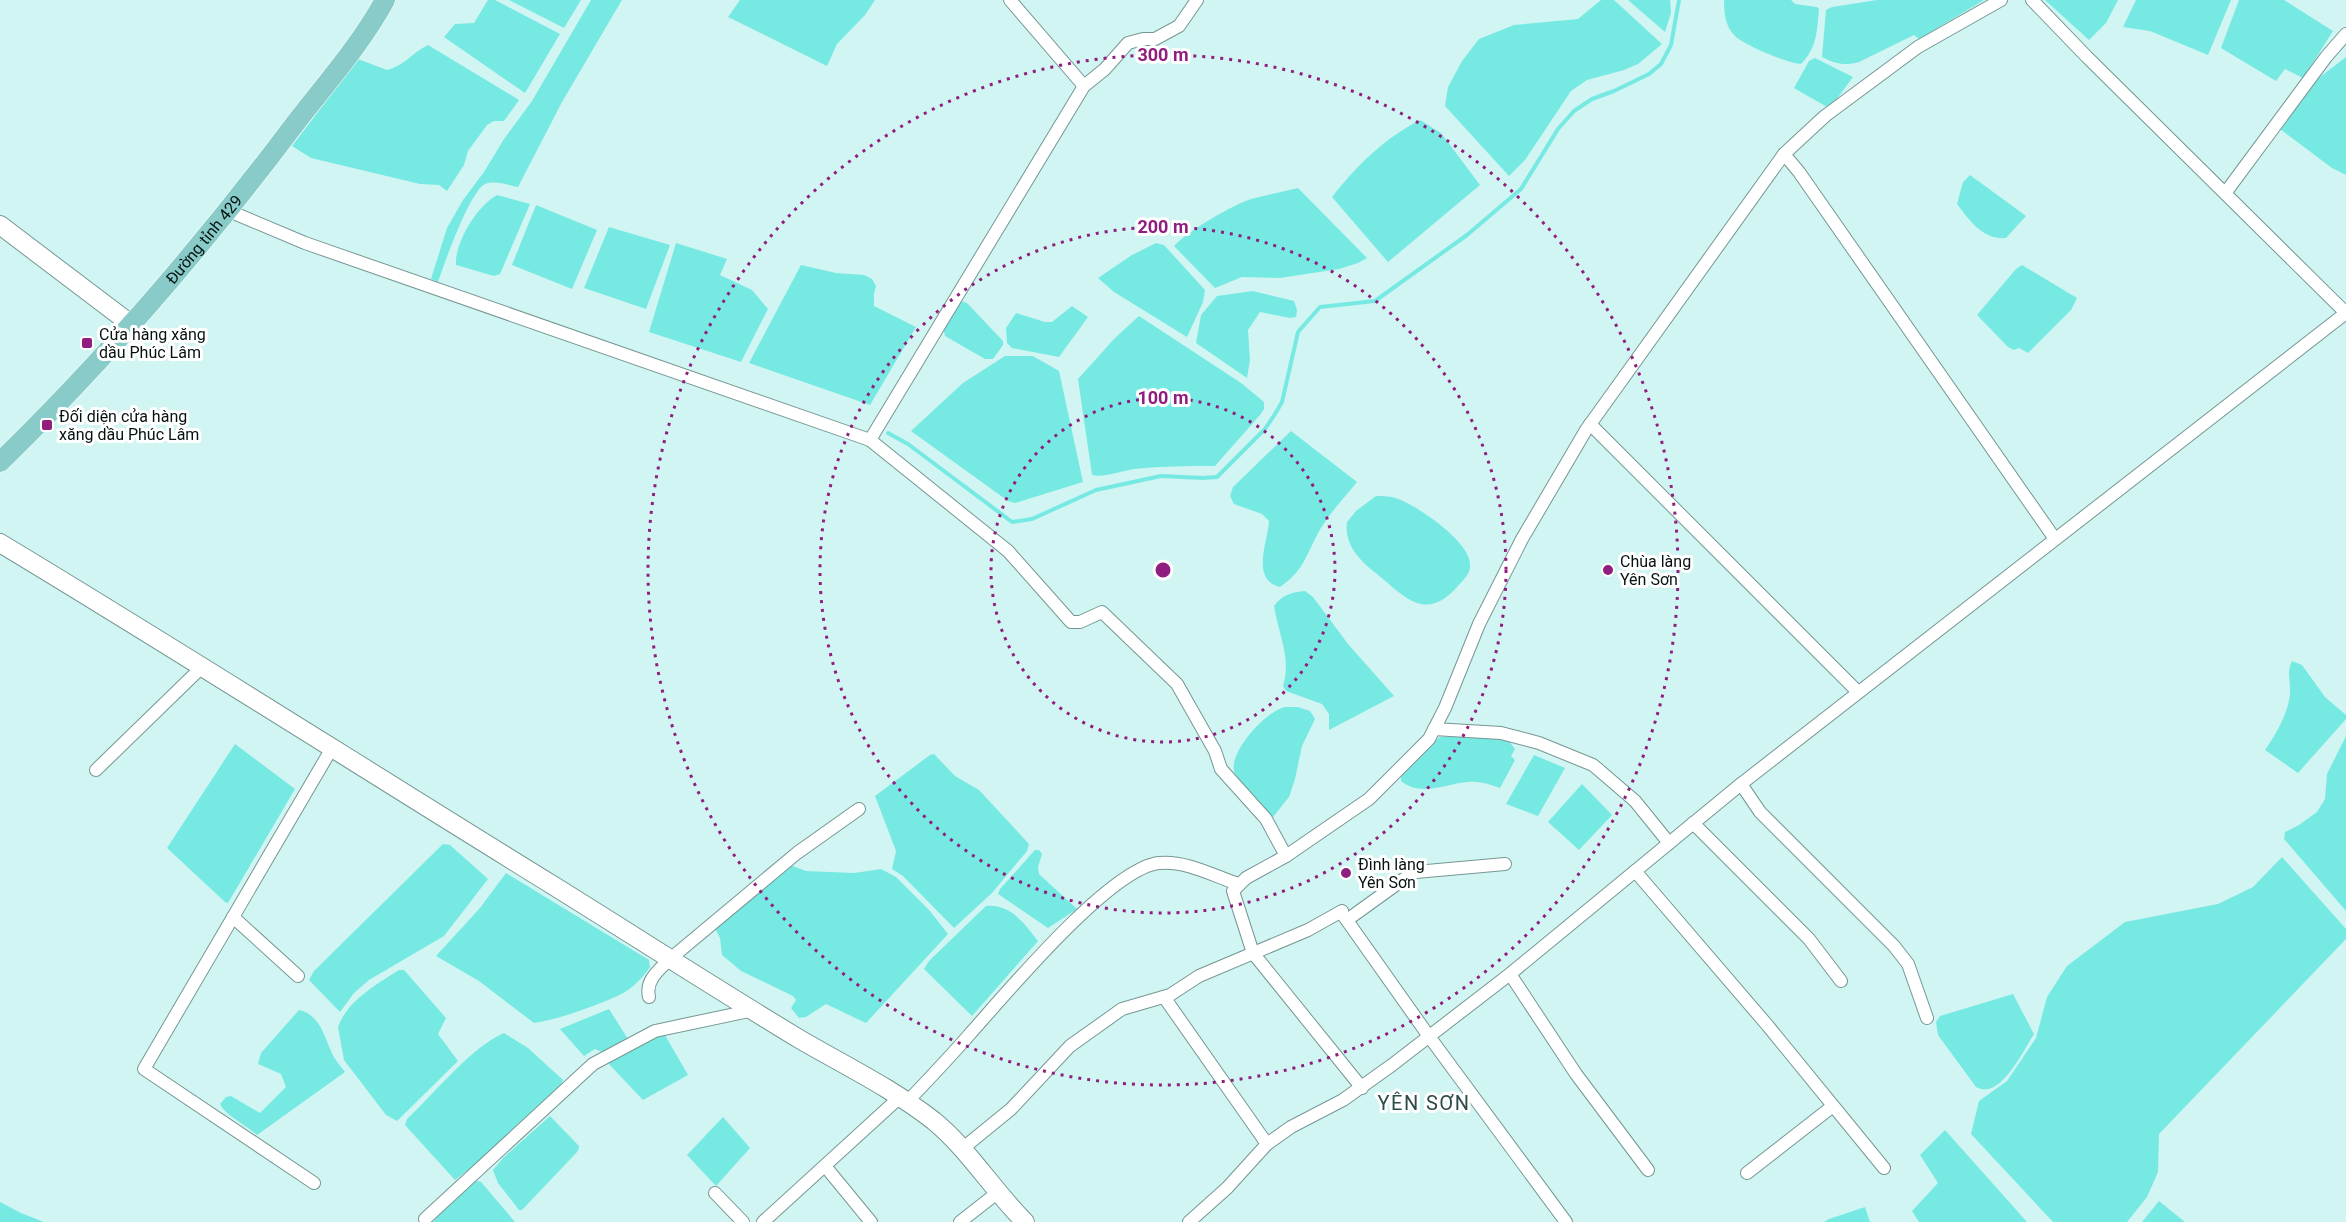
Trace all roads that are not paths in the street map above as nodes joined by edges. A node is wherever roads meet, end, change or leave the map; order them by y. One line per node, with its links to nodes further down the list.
1 (385, 0): 10 (main road, Đường tỉnh 429)
2 (1010, 0): 7 (street)
3 (1197, 0): 7 (street)
4 (2001, 0): 8 (street)
5 (2032, 0): 9 (street)
6 (2346, 34): 9 (street)
7 (1084, 86): 15 (street)
8 (1784, 154): 14 (street); 17 (street)
9 (2226, 192): 12 (street)
10 (229, 211): 13 (main road, Đường tỉnh 429); 15 (street)
11 (0, 225): 13 (street)
12 (2346, 313): 17 (street)
13 (132, 325): 16 (main road, Đường tỉnh 429)
14 (1590, 424): 20 (street); 21 (street)
15 (870, 440): 28 (street)
16 (0, 462)
17 (2055, 539): 20 (street)
18 (0, 543): 19 (street)
19 (204, 666): 22 (street); 23 (street)
20 (1858, 692): 24 (street)
21 (1434, 729): 27 (street); 28 (street)
22 (332, 748): 33 (street); 35 (street)
23 (96, 770)
24 (1741, 784): 26 (street); 42 (street)
25 (859, 809): 35 (street)
26 (1693, 823): 27 (street); 38 (street)
27 (1669, 843): 30 (street)
28 (1286, 856): 31 (street)
29 (1505, 864): 32 (street)
30 (1635, 871): 36 (street); 46 (street)
31 (1238, 884): 34 (street); 45 (street)
32 (1343, 914): 34 (street); 43 (street)
33 (233, 918): 37 (street); 53 (street)
34 (1253, 953): 40 (street); 44 (street)
35 (670, 958): 39 (street); 41 (street)
36 (1510, 974): 43 (street); 51 (street)
37 (298, 976)
38 (1840, 981)
39 (649, 997)
40 (1164, 997): 47 (street); 48 (street)
41 (754, 1010): 45 (street); 56 (street)
42 (1927, 1018)
43 (1428, 1035): 44 (street); 63 (street)
44 (1362, 1088): 47 (street)
45 (903, 1100): 48 (street); 49 (street)
46 (1833, 1106): 50 (street); 52 (street)
47 (1267, 1144): 62 (street)
48 (962, 1149): 55 (street)
49 (825, 1166): 58 (street); 59 (street)
50 (1884, 1168)
51 (1648, 1170)
52 (1747, 1173)
53 (314, 1183)
54 (716, 1193): 57 (street)
55 (997, 1193): 60 (street); 61 (street)
56 (425, 1219)
57 (742, 1222)
58 (763, 1222)
59 (871, 1222)
60 (960, 1222)
61 (1025, 1222)
62 (1189, 1222)
63 (1566, 1222)

